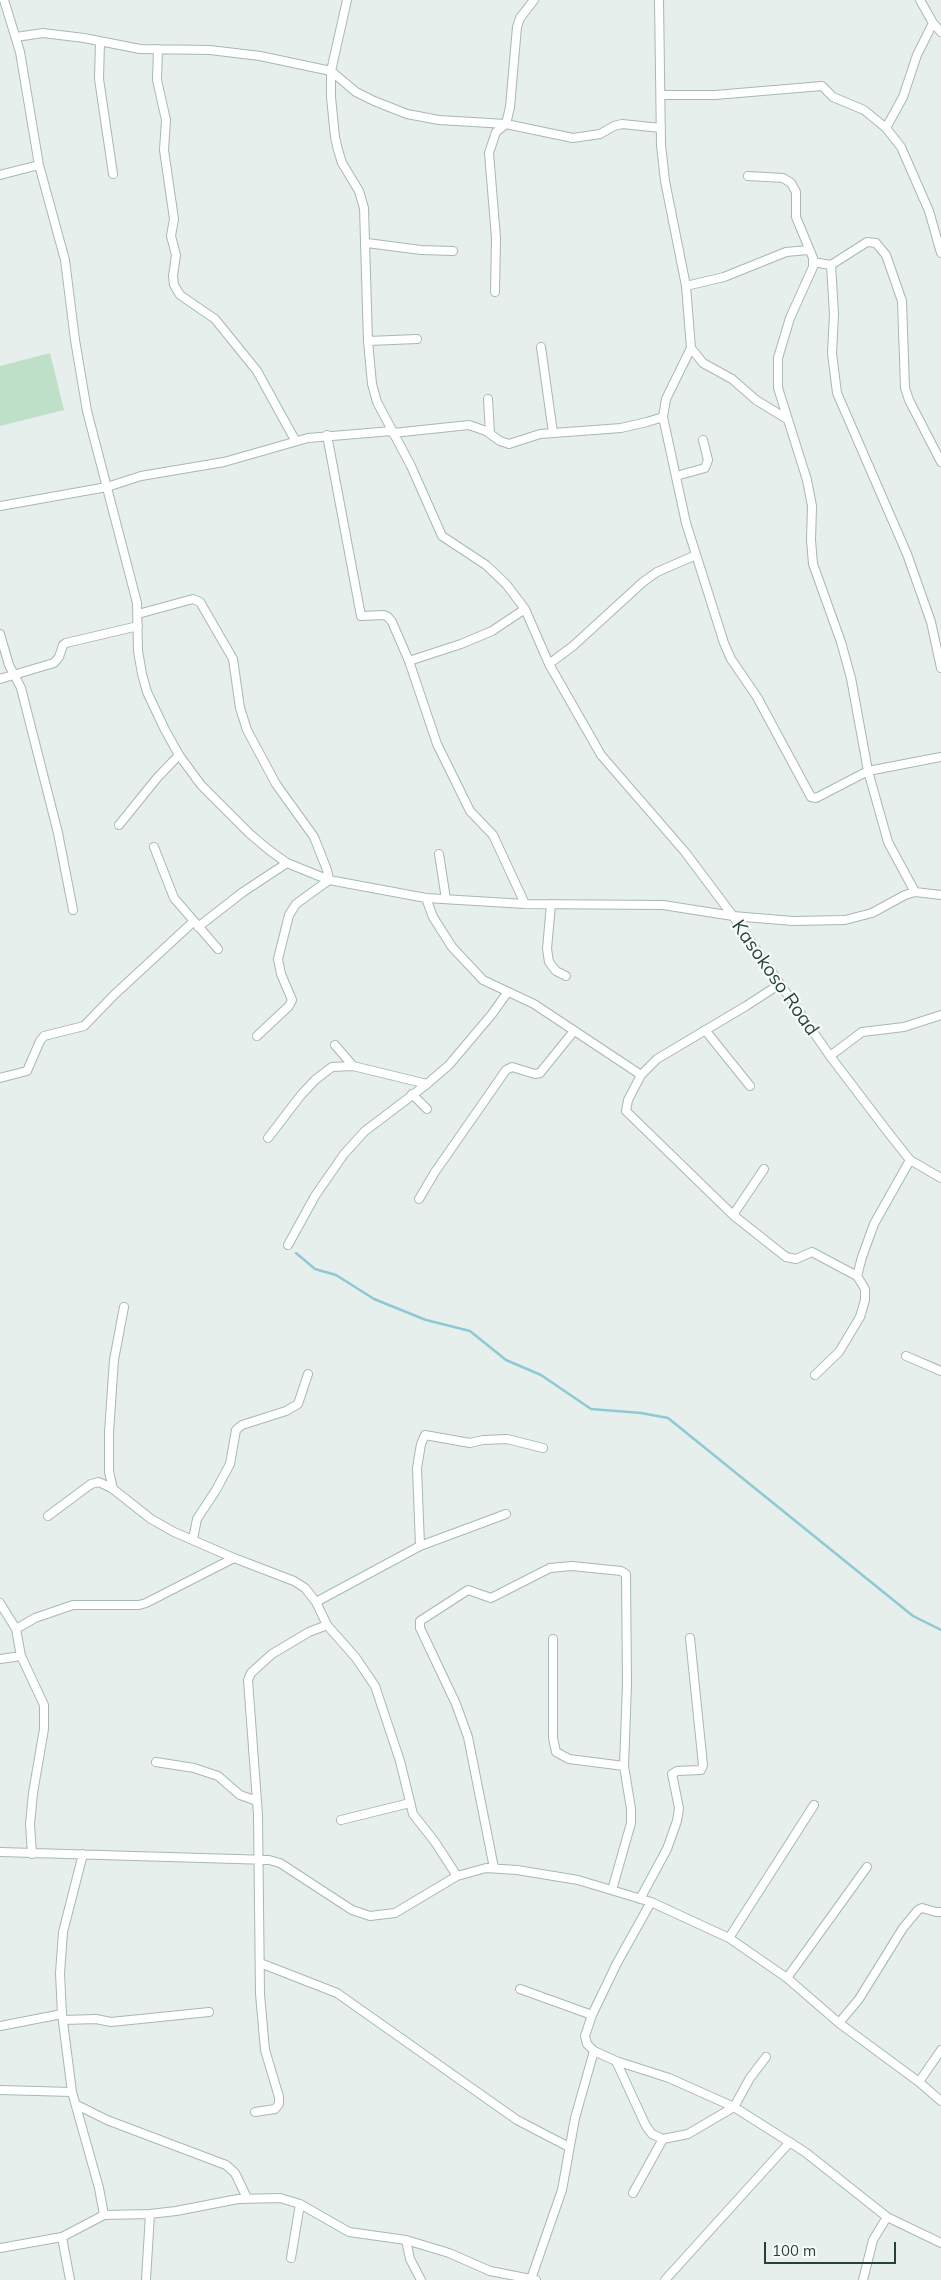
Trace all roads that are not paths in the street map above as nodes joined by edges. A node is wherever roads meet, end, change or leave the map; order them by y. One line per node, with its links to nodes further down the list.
1 (347, 0): 11 (street)
2 (534, 0): 13 (street)
3 (659, 0): 12 (street)
4 (920, 0): 6 (street)
5 (3, 3): 8 (street, Kasokoso Road)
6 (933, 23): 7 (street); 15 (street)
7 (941, 32)
8 (16, 37): 9 (street); 16 (street, Kasokoso Road)
9 (100, 42): 10 (street); 17 (street)
10 (158, 49): 11 (street); 39 (street)
11 (331, 71): 13 (street); 20 (street)
12 (662, 95): 14 (street); 15 (street)
13 (506, 124): 14 (street); 27 (street)
14 (661, 128): 26 (street)
15 (886, 128): 23 (street)
16 (39, 165): 18 (street); 43 (street, Kasokoso Road)
17 (113, 174)
18 (0, 175)
19 (748, 176): 21 (street)
20 (367, 243): 22 (street); 29 (street)
21 (808, 250): 24 (street); 26 (street)
22 (453, 251)
23 (941, 253)
24 (813, 262): 25 (street); 34 (street)
25 (831, 265): 41 (street); 52 (street)
26 (686, 286): 31 (street)
27 (495, 292)
28 (417, 339): 29 (street)
29 (368, 341): 35 (street)
30 (541, 347): 36 (street)
31 (691, 348): 33 (street); 34 (street)
32 (488, 399): 37 (street)
33 (663, 417): 36 (street); 42 (street)
34 (787, 419): 57 (street)
35 (392, 432): 37 (street); 38 (street); 46 (street)
36 (553, 433): 37 (street)
37 (490, 434)
38 (327, 435): 39 (street); 50 (street)
39 (295, 440): 43 (street)
40 (703, 440): 42 (street)
41 (941, 462)
42 (676, 476): 45 (street)
43 (107, 487): 44 (street); 47 (street, Kasokoso Road)
44 (0, 506)
45 (696, 555): 51 (street); 57 (street)
46 (525, 609): 50 (street); 51 (street)
47 (138, 614): 48 (street, Kasokoso Road); 62 (street)
48 (138, 626): 53 (street); 55 (street, Kasokoso Road)
49 (0, 634): 53 (street)
50 (409, 661): 67 (street)
51 (549, 664): 70 (street)
52 (941, 668)
53 (15, 675): 54 (street); 69 (street)
54 (0, 679)
55 (179, 756): 58 (street); 61 (street, Kasokoso Road)
56 (941, 757): 57 (street)
57 (868, 771): 63 (street)
58 (119, 824)
59 (154, 846): 71 (street)
60 (439, 854): 66 (street)
61 (287, 863): 62 (street, Kasokoso Road); 71 (street)
62 (330, 880): 65 (street, Kasokoso Road); 79 (street)
63 (915, 892): 64 (street); 70 (street)
64 (941, 895)
65 (426, 898): 66 (street, Kasokoso Road); 75 (street)
66 (446, 899): 67 (street, Kasokoso Road)
67 (525, 904): 68 (street, Kasokoso Road)
68 (551, 904): 70 (street, Kasokoso Road); 73 (street)
69 (73, 910)
70 (733, 916): 74 (street, Kasokoso Road)
71 (196, 924): 72 (street); 84 (street)
72 (218, 949)
73 (566, 976)
74 (780, 984): 77 (street); 81 (street, Kasokoso Road)
75 (507, 993): 78 (street); 85 (street)
76 (941, 1015): 81 (street)
77 (705, 1030): 83 (street); 86 (street)
78 (574, 1031): 83 (street); 93 (street)
79 (258, 1036)
80 (335, 1046): 82 (street)
81 (830, 1056): 90 (street, Kasokoso Road)
82 (353, 1066): 85 (street); 89 (street)
83 (641, 1075): 94 (street)
84 (0, 1078)
85 (428, 1084): 87 (street)
86 (750, 1086)
87 (412, 1094): 88 (street); 95 (street)
88 (427, 1109)
89 (268, 1138)
90 (910, 1160): 92 (street, Kasokoso Road); 96 (street)
91 (764, 1169): 94 (street)
92 (941, 1178)
93 (419, 1199)
94 (733, 1215): 96 (street)
95 (288, 1245)
96 (857, 1276): 101 (street)
97 (124, 1307): 103 (street)
98 (906, 1356): 99 (street)
99 (941, 1371)
100 (308, 1374): 106 (street)
101 (815, 1375)
102 (543, 1448): 107 (street)
103 (113, 1489): 105 (street); 106 (street)
104 (506, 1514): 107 (street)
105 (48, 1516)
106 (192, 1539): 108 (street)
107 (420, 1546): 109 (street)
108 (234, 1558): 109 (street); 112 (street)
109 (316, 1602): 111 (street)
110 (0, 1603): 112 (street)
111 (327, 1625): 119 (street); 120 (street)
112 (16, 1629): 115 (street)
113 (553, 1638): 118 (street)
114 (690, 1638): 131 (street)
115 (21, 1656): 116 (street); 124 (street)
116 (0, 1659)
117 (156, 1762): 119 (street)
118 (624, 1766): 128 (street); 130 (street)
119 (257, 1801): 126 (street)
120 (410, 1803): 122 (street); 129 (street)
121 (814, 1805): 134 (street)
122 (341, 1820)
123 (1, 1854): 124 (street)
124 (32, 1854): 125 (street)
125 (83, 1854): 126 (street); 140 (street)
126 (260, 1858): 129 (street); 135 (street)
127 (867, 1867): 136 (street)
128 (494, 1868): 129 (street); 130 (street)
129 (457, 1876)
130 (612, 1890): 131 (street)
131 (640, 1899): 132 (street)
132 (651, 1902): 134 (street); 139 (street)
133 (941, 1912): 141 (street)
134 (729, 1938): 136 (street)
135 (260, 1963): 153 (street); 156 (street)
136 (787, 1978): 141 (street)
137 (520, 1989): 139 (street)
138 (209, 2012): 140 (street)
139 (592, 2015): 144 (street)
140 (62, 2017): 142 (street); 149 (street)
141 (839, 2023): 147 (street)
142 (0, 2026)
143 (941, 2050): 147 (street)
144 (594, 2051): 146 (street); 156 (street)
145 (766, 2057): 152 (street)
146 (616, 2061): 152 (street); 154 (street)
147 (919, 2082): 150 (street)
148 (0, 2090): 149 (street)
149 (72, 2092): 151 (street)
150 (941, 2101)
151 (76, 2105): 158 (street); 161 (street)
152 (734, 2107): 154 (street); 155 (street)
153 (255, 2112)
154 (662, 2139): 157 (street)
155 (790, 2142): 162 (street); 172 (street)
156 (569, 2147): 168 (street)
157 (633, 2193)
158 (247, 2198): 159 (street); 160 (street)
159 (300, 2204): 164 (street); 167 (street)
160 (150, 2214): 161 (street); 170 (street)
161 (104, 2215): 163 (street)
162 (887, 2217): 165 (street); 173 (street)
163 (62, 2237): 166 (street); 169 (street)
164 (406, 2240): 168 (street); 171 (street)
165 (941, 2243)
166 (0, 2248)
167 (291, 2258)
168 (529, 2279)
169 (70, 2280)
170 (146, 2280)
171 (421, 2280)
172 (665, 2280)
173 (863, 2280)

